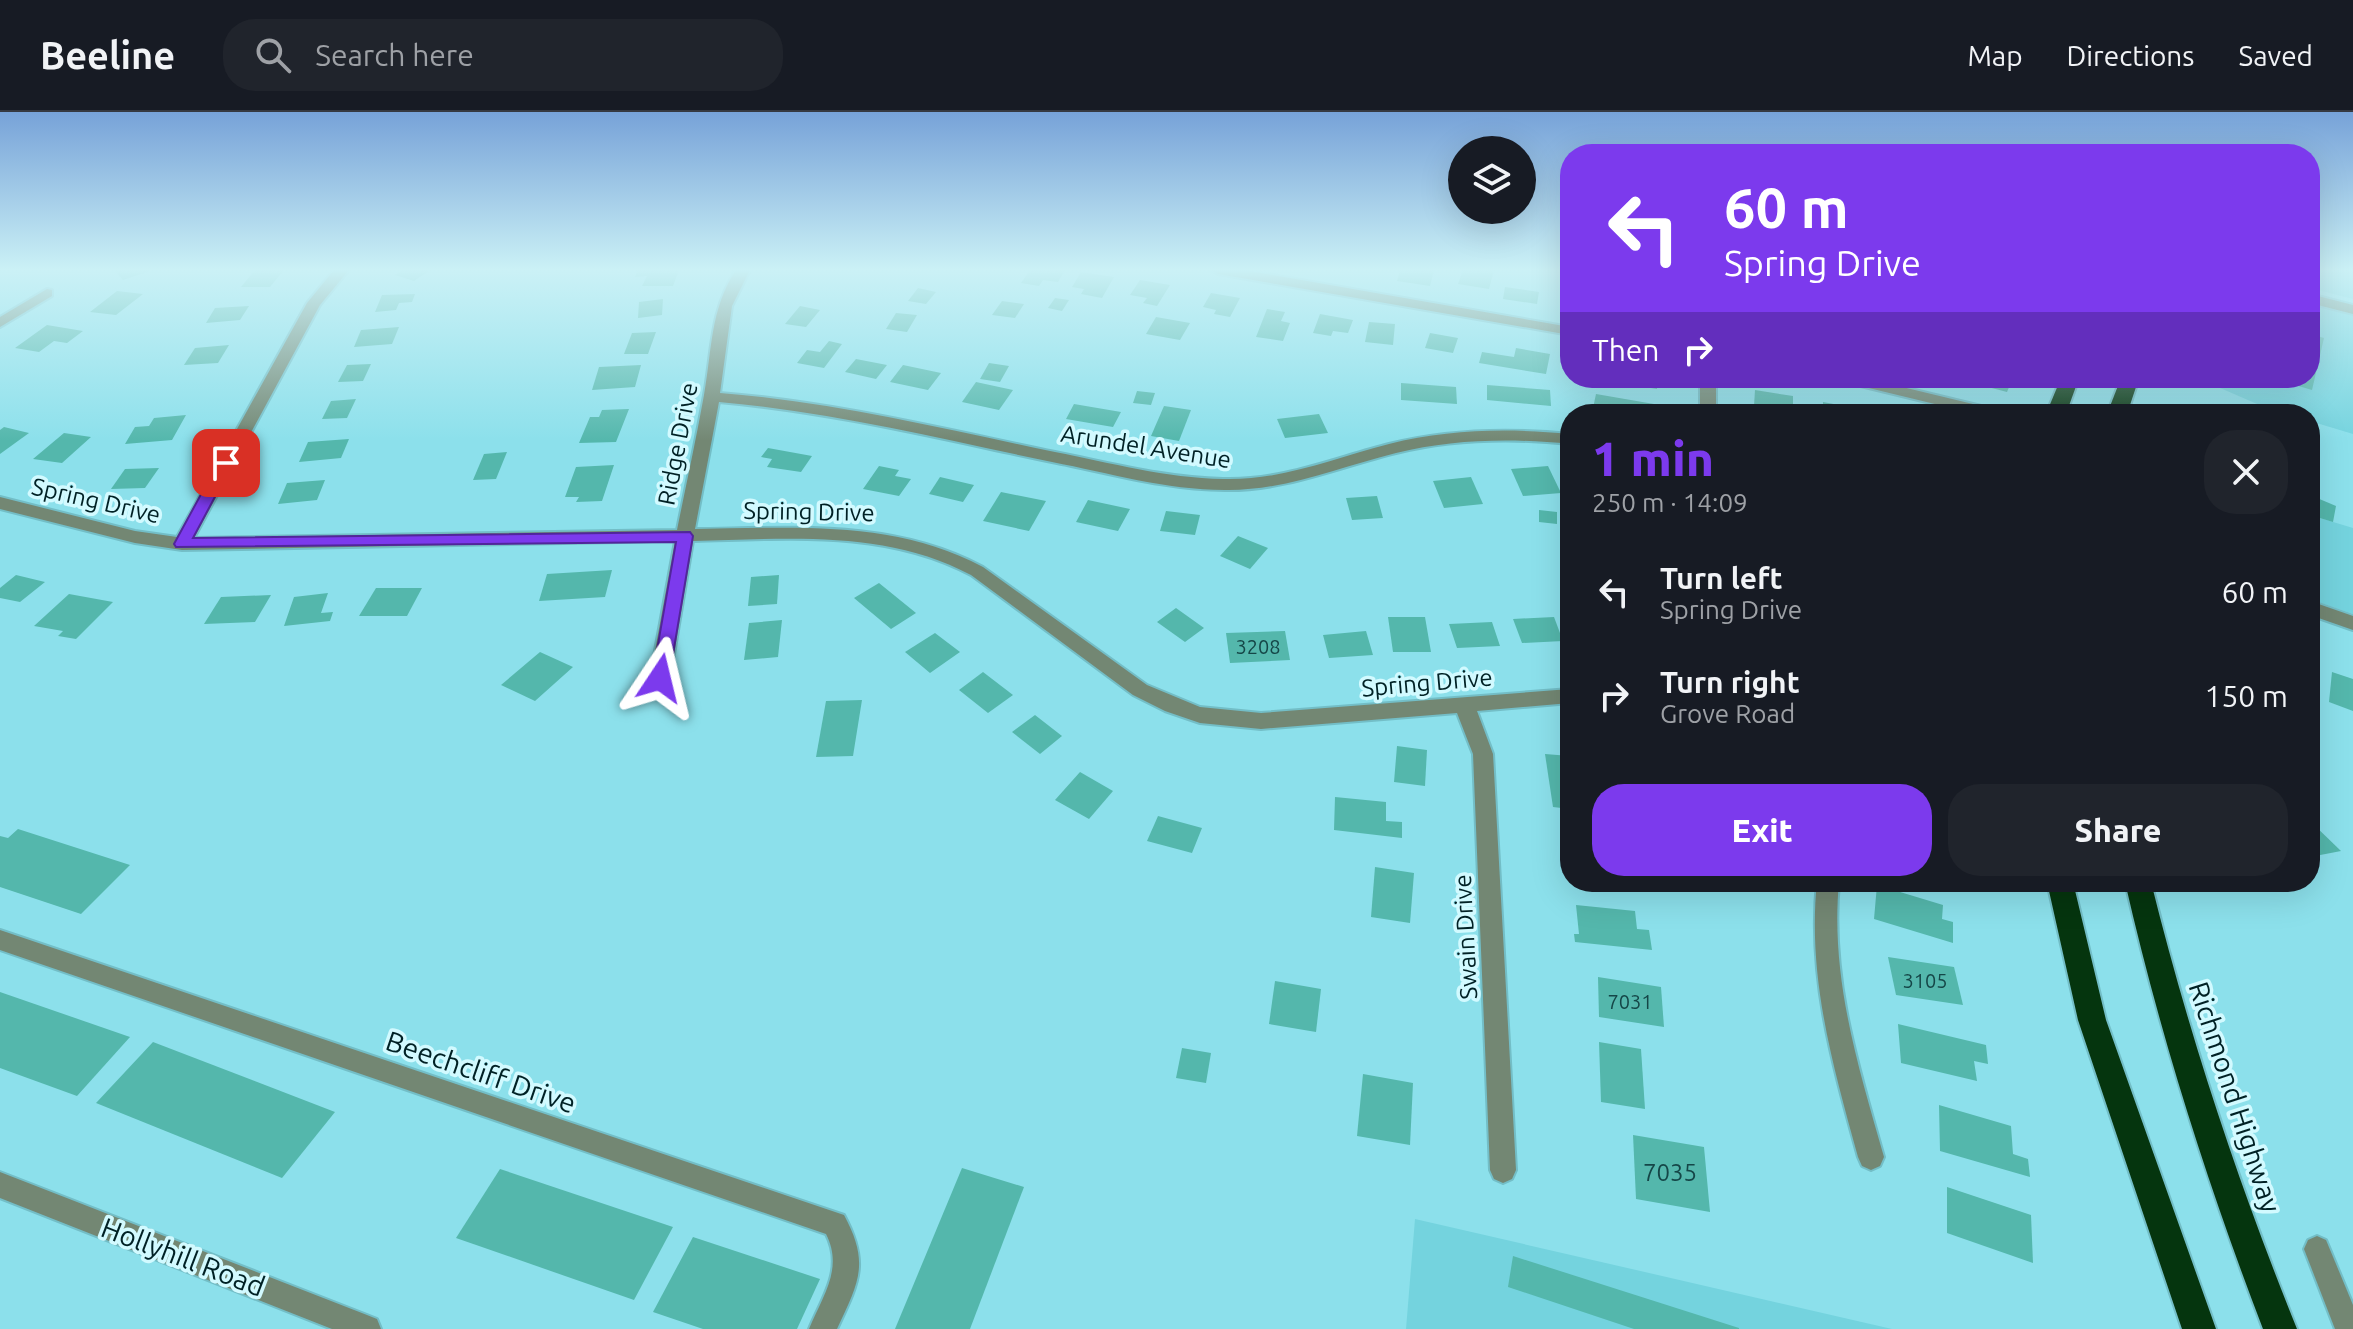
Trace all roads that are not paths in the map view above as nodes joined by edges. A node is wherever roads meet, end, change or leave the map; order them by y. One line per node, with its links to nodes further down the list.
1 (301, 327): 9 (street)
2 (722, 327): 4 (street, Ridge Drive)
3 (1887, 388): 5 (street)
4 (714, 397): 6 (street, Arundel Avenue); 8 (street, Ridge Drive)
5 (1954, 404)
6 (1560, 439)
7 (0, 503): 9 (street, Spring Drive)
8 (685, 536): 9 (street, Spring Drive); 12 (street, Ridge Drive); 14 (street, Spring Drive)
9 (182, 544)
10 (2320, 611): 11 (street)
11 (2353, 623)
12 (660, 678)
13 (1560, 697): 14 (street, Spring Drive)
14 (1464, 704): 20 (street, Swain Drive)
15 (1827, 892): 19 (street)
16 (2062, 892): 25 (highway)
17 (2140, 892): 26 (highway, Richmond Highway)
18 (0, 940): 24 (street, Beechcliff Drive)
19 (1871, 1157)
20 (1503, 1170)
21 (0, 1185): 23 (street, Hollyhill Road)
22 (2317, 1249): 27 (street)
23 (367, 1329)
24 (823, 1329)
25 (2199, 1329)
26 (2280, 1329)
27 (2349, 1329)

